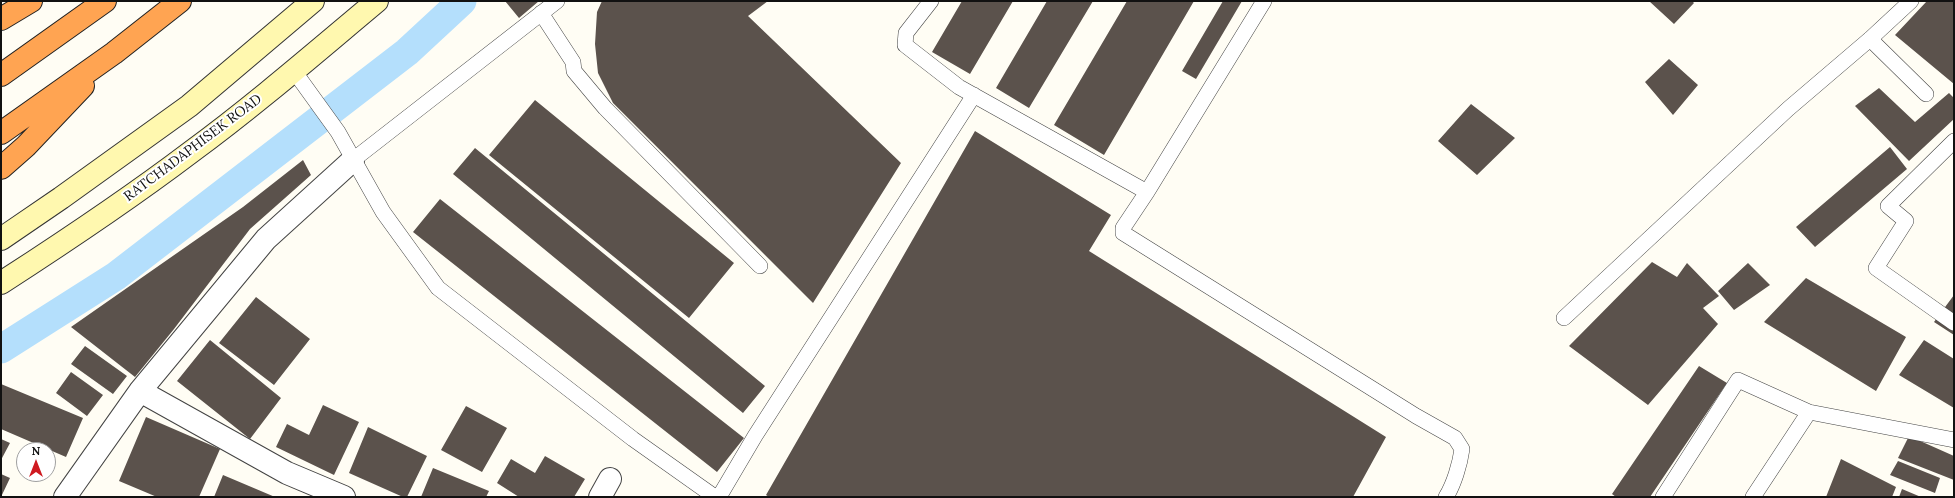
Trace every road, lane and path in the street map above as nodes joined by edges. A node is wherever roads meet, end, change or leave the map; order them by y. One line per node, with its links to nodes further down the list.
1 (31, 1): 11 (highway)
2 (105, 1): 15 (highway)
3 (180, 1): 13 (highway)
4 (313, 1): 23 (main road)
5 (377, 1): 14 (main road, RATCHADAPHISEK ROAD)
6 (556, 1): 10 (lane)
7 (931, 1): 17 (lane)
8 (1264, 1): 22 (lane)
9 (1911, 1): 12 (lane)
10 (541, 13): 20 (lane); 24 (lane)
11 (1, 19)
12 (1870, 39): 16 (lane); 26 (lane)
13 (114, 53): 18 (highway); 21 (highway)
14 (294, 71): 20 (lane); 25 (main road, RATCHADAPHISEK ROAD)
15 (1, 75)
16 (1926, 94)
17 (974, 95): 22 (lane); 34 (lane)
18 (1, 133)
19 (1954, 141): 27 (lane)
20 (353, 160): 28 (street); 33 (lane)
21 (1, 168)
22 (1147, 192): 35 (lane)
23 (1, 238)
24 (760, 266)
25 (1, 284)
26 (1564, 318)
27 (1954, 322)
28 (140, 391): 31 (street); 32 (street)
29 (1809, 412): 30 (lane); 36 (lane); 37 (lane)
30 (1954, 440)
31 (65, 497)
32 (344, 497)
33 (715, 497)
34 (720, 497)
35 (1446, 497)
36 (1663, 497)
37 (1753, 497)

